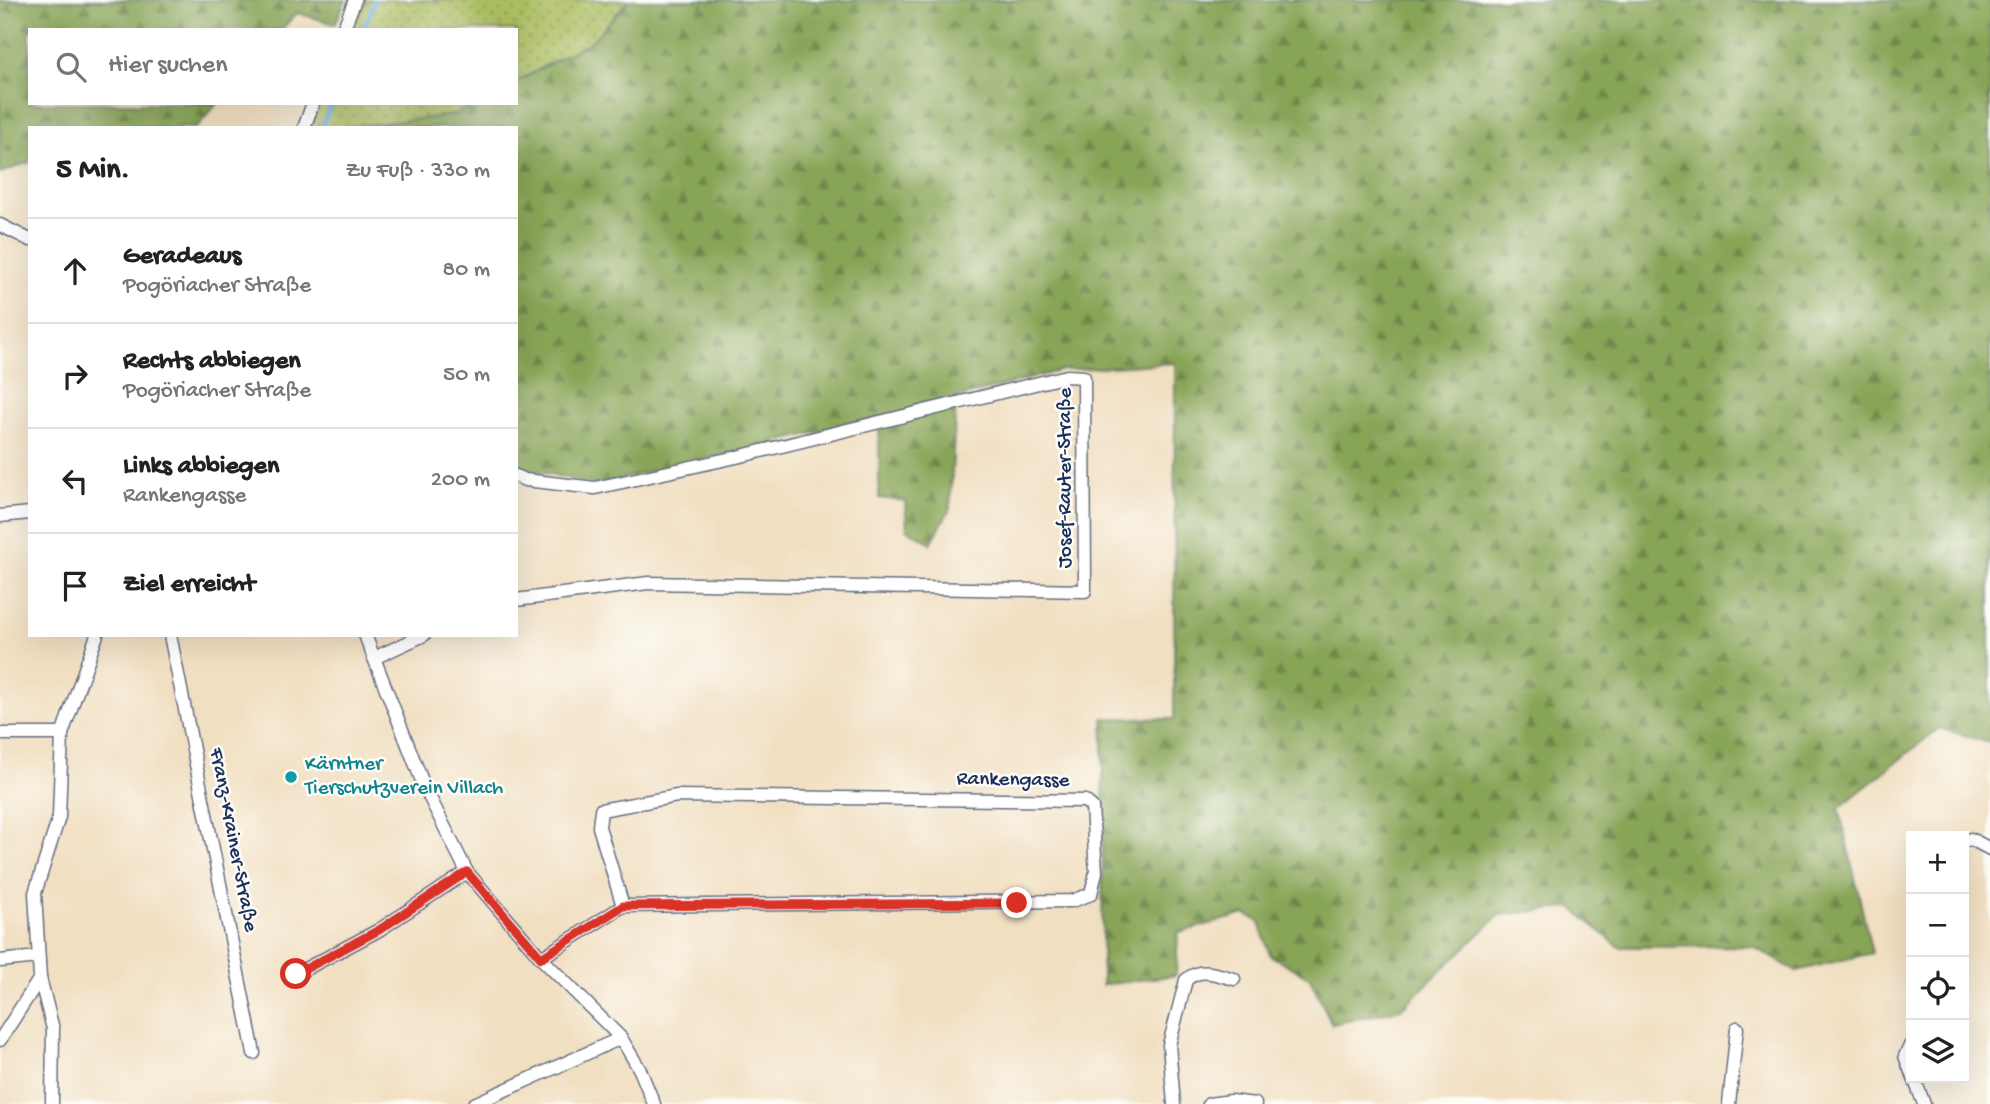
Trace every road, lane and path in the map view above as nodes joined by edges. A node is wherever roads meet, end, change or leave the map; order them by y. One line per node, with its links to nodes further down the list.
1 (355, 0): 2 (street)
2 (343, 28)
3 (312, 105): 4 (street)
4 (305, 126)
5 (0, 225): 6 (street)
6 (28, 239)
7 (518, 477): 10 (street, Josef-Rauter-Straße)
8 (28, 513): 9 (street)
9 (0, 516)
10 (518, 600)
11 (96, 637): 17 (street)
12 (170, 637): 31 (street, Franz-Krainer-Straße)
13 (366, 637): 15 (street)
14 (420, 637): 15 (street)
15 (373, 658): 20 (street)
16 (0, 734): 17 (street)
17 (62, 734): 22 (street)
18 (1969, 840): 19 (street)
19 (1990, 849)
20 (467, 872): 23 (street); 25 (street)
21 (623, 906): 21 (street, Rankengasse); 23 (street)
22 (38, 957): 24 (street); 26 (street)
23 (541, 958): 29 (street)
24 (0, 961)
25 (296, 974)
26 (40, 978): 30 (street); 33 (street)
27 (1234, 979): 36 (street)
28 (1737, 1028): 39 (street)
29 (621, 1038): 34 (street); 35 (street)
30 (0, 1040)
31 (254, 1053)
32 (1916, 1083): 40 (street)
33 (52, 1104)
34 (474, 1104)
35 (654, 1104)
36 (1174, 1104)
37 (1209, 1104): 38 (street)
38 (1255, 1104)
39 (1729, 1104)
40 (1924, 1104)

